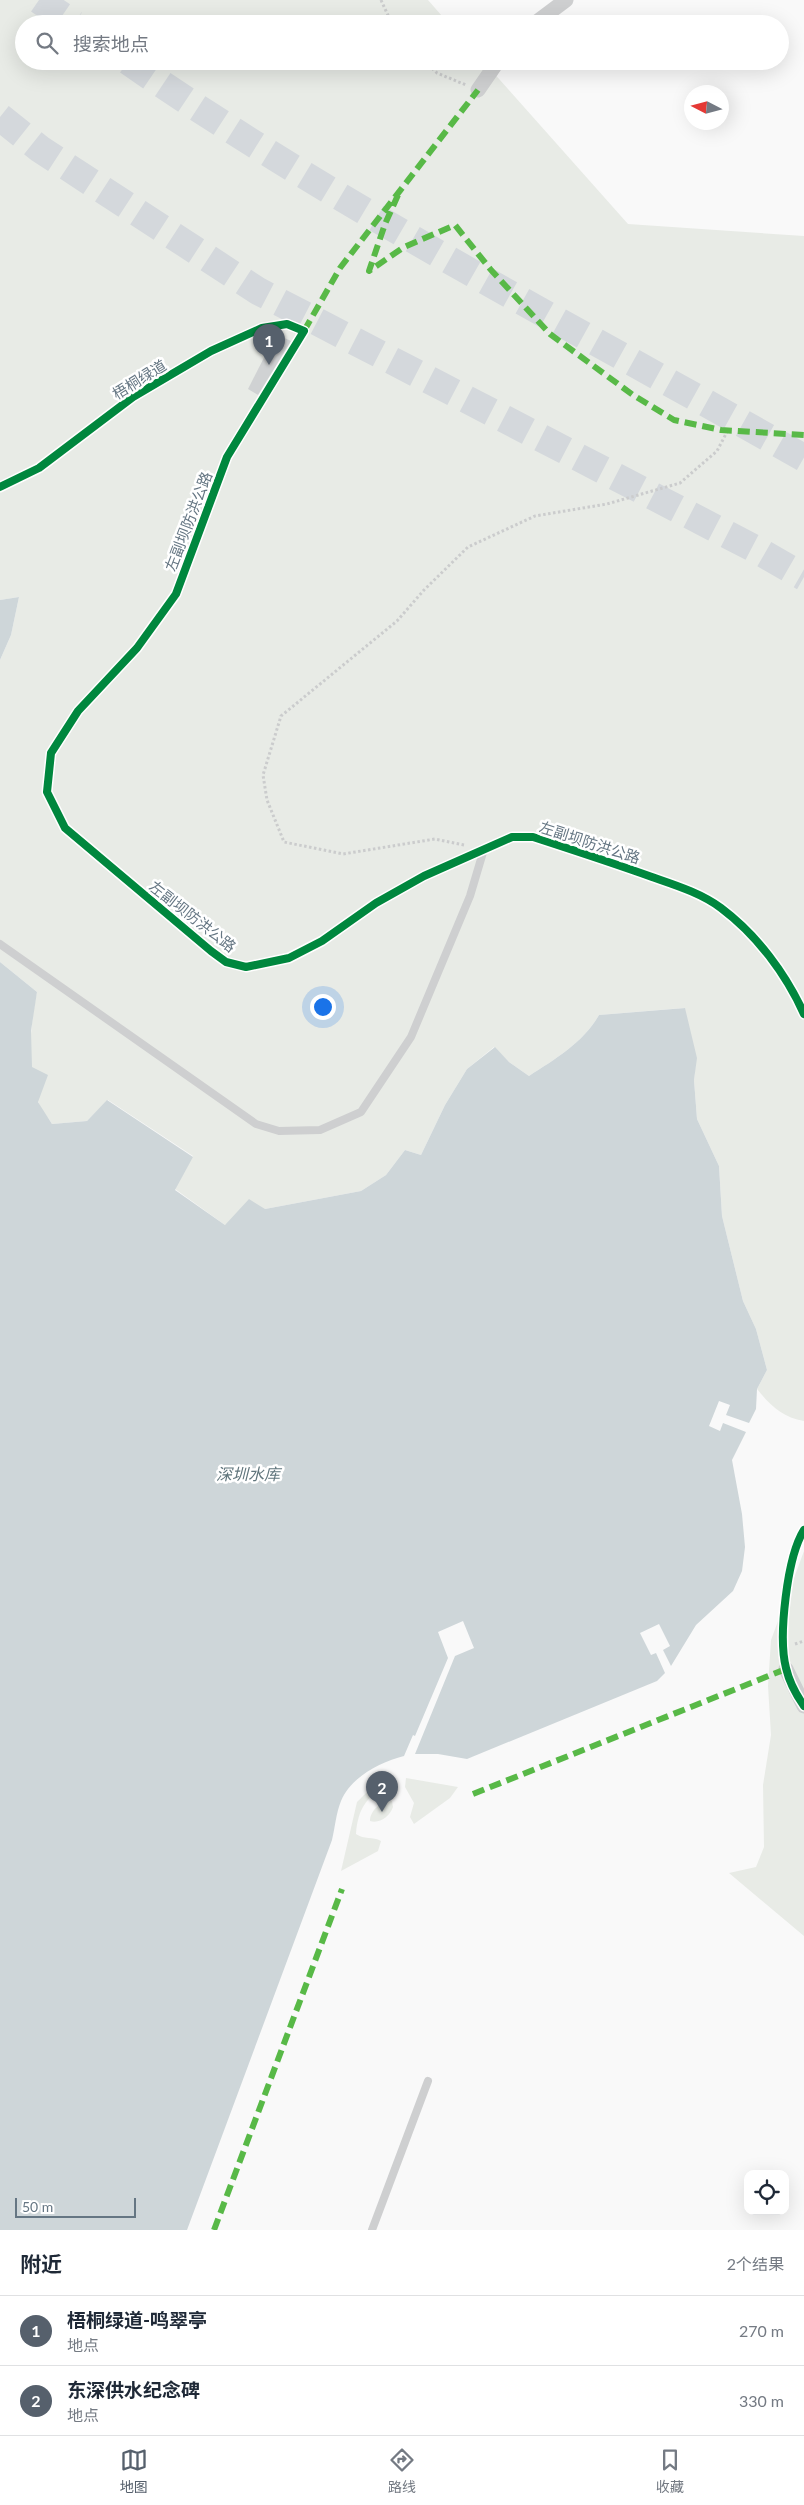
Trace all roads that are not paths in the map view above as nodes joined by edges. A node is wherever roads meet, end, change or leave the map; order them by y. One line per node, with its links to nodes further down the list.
1 (566, 0): 2 (street)
2 (546, 15)
3 (492, 70): 4 (street)
4 (478, 90)
5 (304, 330): 6 (lane, 左副坝防洪公路)
6 (484, 848): 7 (lane); 8 (lane, 左副坝防洪公路)
7 (0, 944)
8 (804, 1014)
9 (804, 1530): 10 (lane)
10 (786, 1669): 11 (street)
11 (804, 1706)
12 (428, 2081): 13 (lane)
13 (372, 2230)

